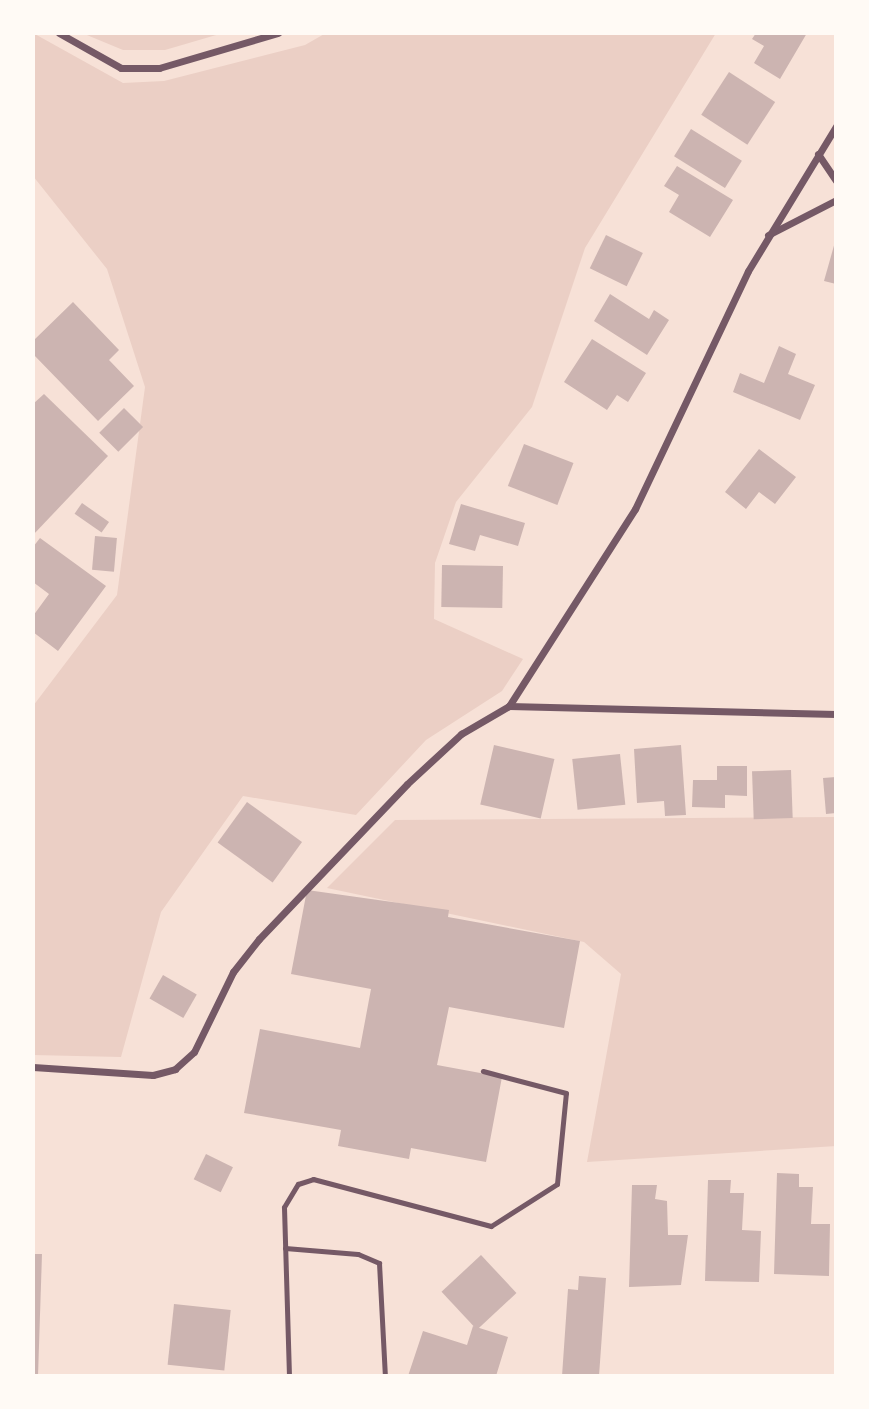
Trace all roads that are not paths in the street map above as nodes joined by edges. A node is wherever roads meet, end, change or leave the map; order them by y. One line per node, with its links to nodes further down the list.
1 (58, 33): 2 (street)
2 (278, 33)
3 (836, 126): 4 (street)
4 (818, 153): 5 (street); 7 (street)
5 (836, 181)
6 (836, 200): 7 (street)
7 (766, 236): 8 (street)
8 (509, 706): 9 (street); 10 (street)
9 (836, 714)
10 (33, 1067)
11 (483, 1071): 12 (lane)
12 (285, 1248): 13 (lane); 14 (lane)
13 (289, 1376)
14 (384, 1376)

